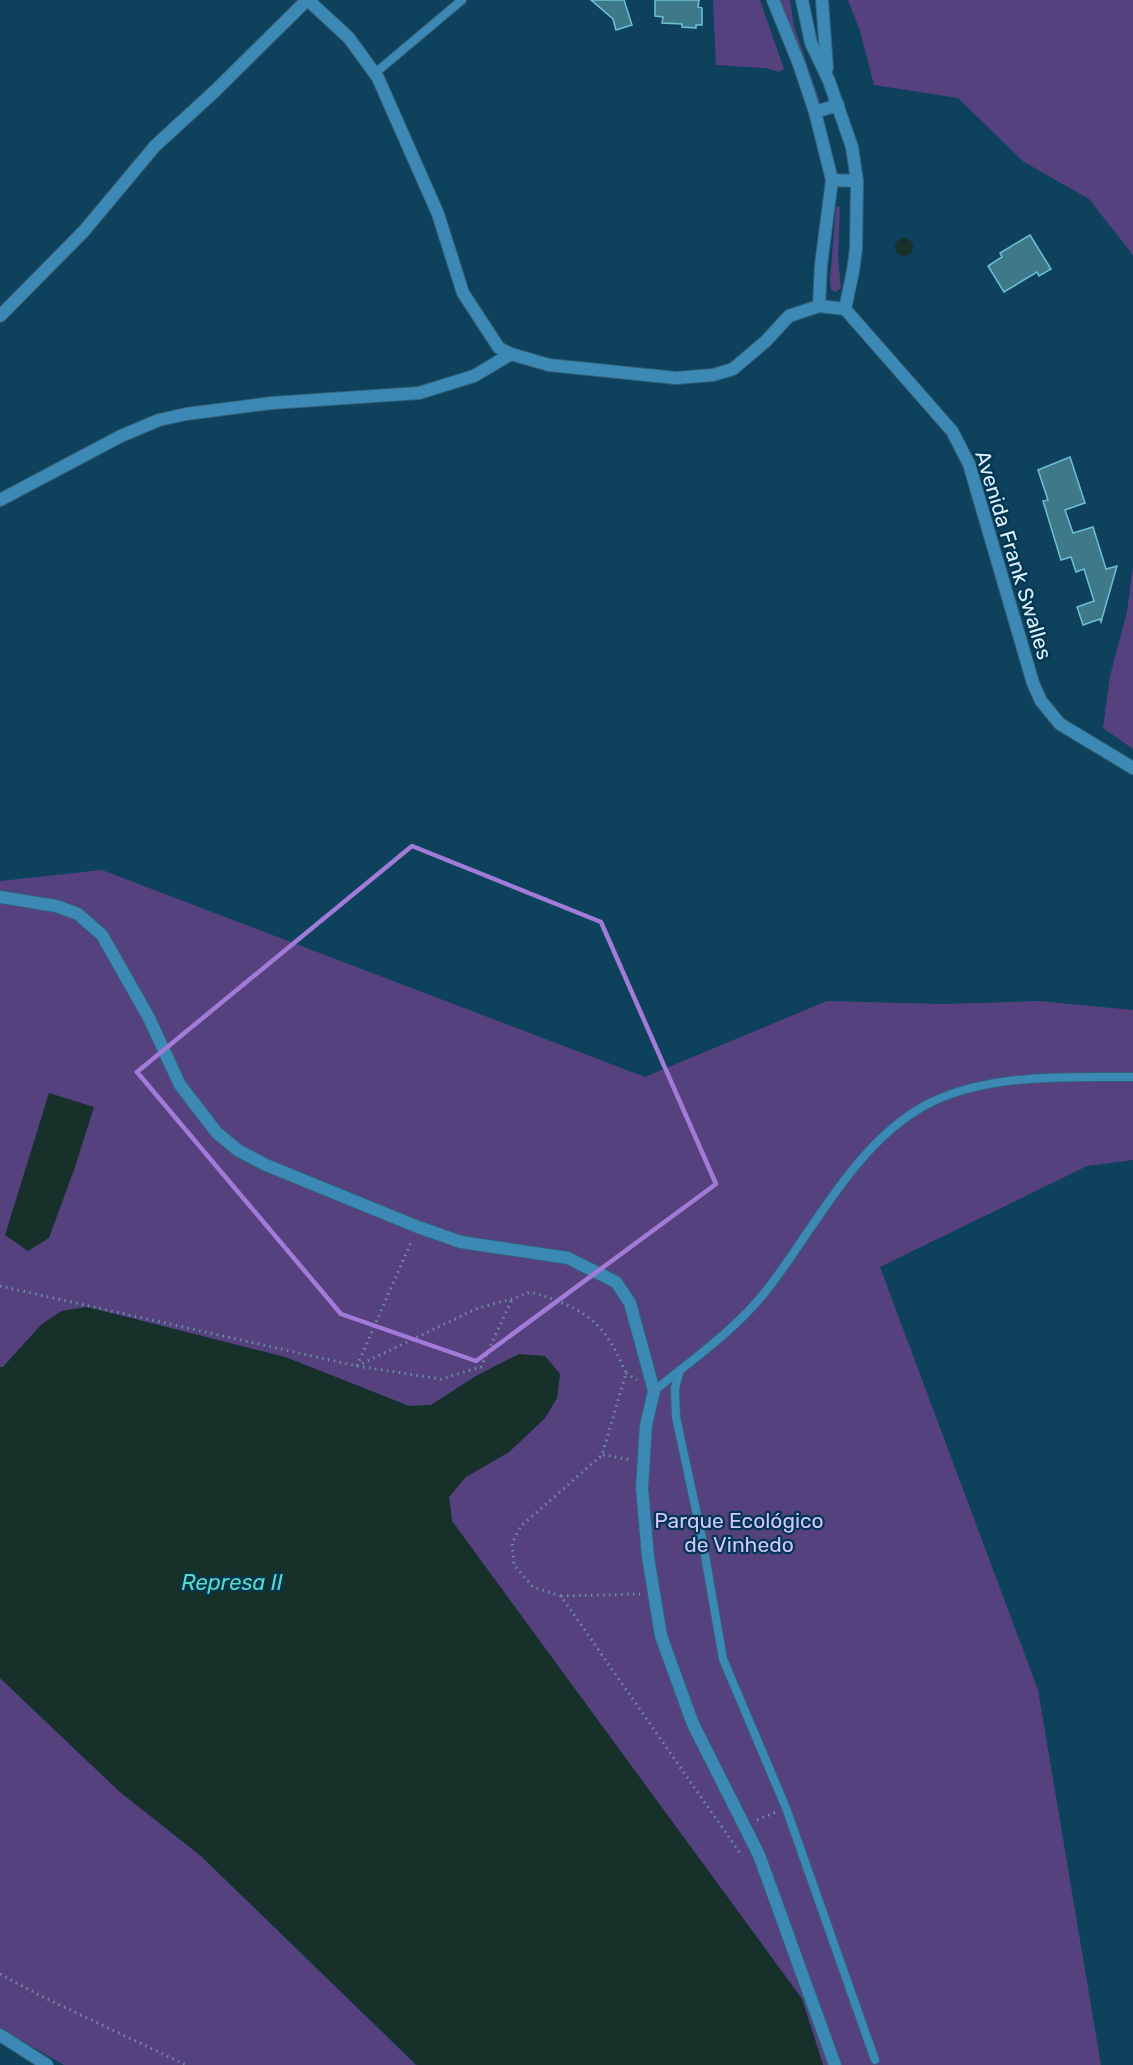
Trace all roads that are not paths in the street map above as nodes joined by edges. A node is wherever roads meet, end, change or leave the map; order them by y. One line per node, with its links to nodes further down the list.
1 (308, 0): 6 (street); 14 (street)
2 (462, 0): 6 (lane)
3 (773, 0): 9 (street)
4 (802, 0): 7 (street)
5 (822, 0): 7 (street)
6 (374, 74): 15 (street)
7 (829, 81): 8 (street)
8 (838, 105): 9 (street); 11 (street)
9 (815, 112): 10 (street)
10 (832, 180): 11 (street); 12 (street)
11 (857, 181): 13 (street)
12 (819, 306): 13 (street); 15 (street)
13 (845, 309): 17 (street, Avenida Frank Swalles)
14 (0, 316)
15 (511, 354): 16 (street)
16 (0, 500)
17 (1133, 768)
18 (0, 897): 21 (street)
19 (1133, 1077): 20 (lane)
20 (680, 1370): 21 (lane); 23 (lane)
21 (654, 1391): 25 (street)
22 (0, 2035): 24 (street)
23 (875, 2060)
24 (47, 2065)
25 (835, 2065)

